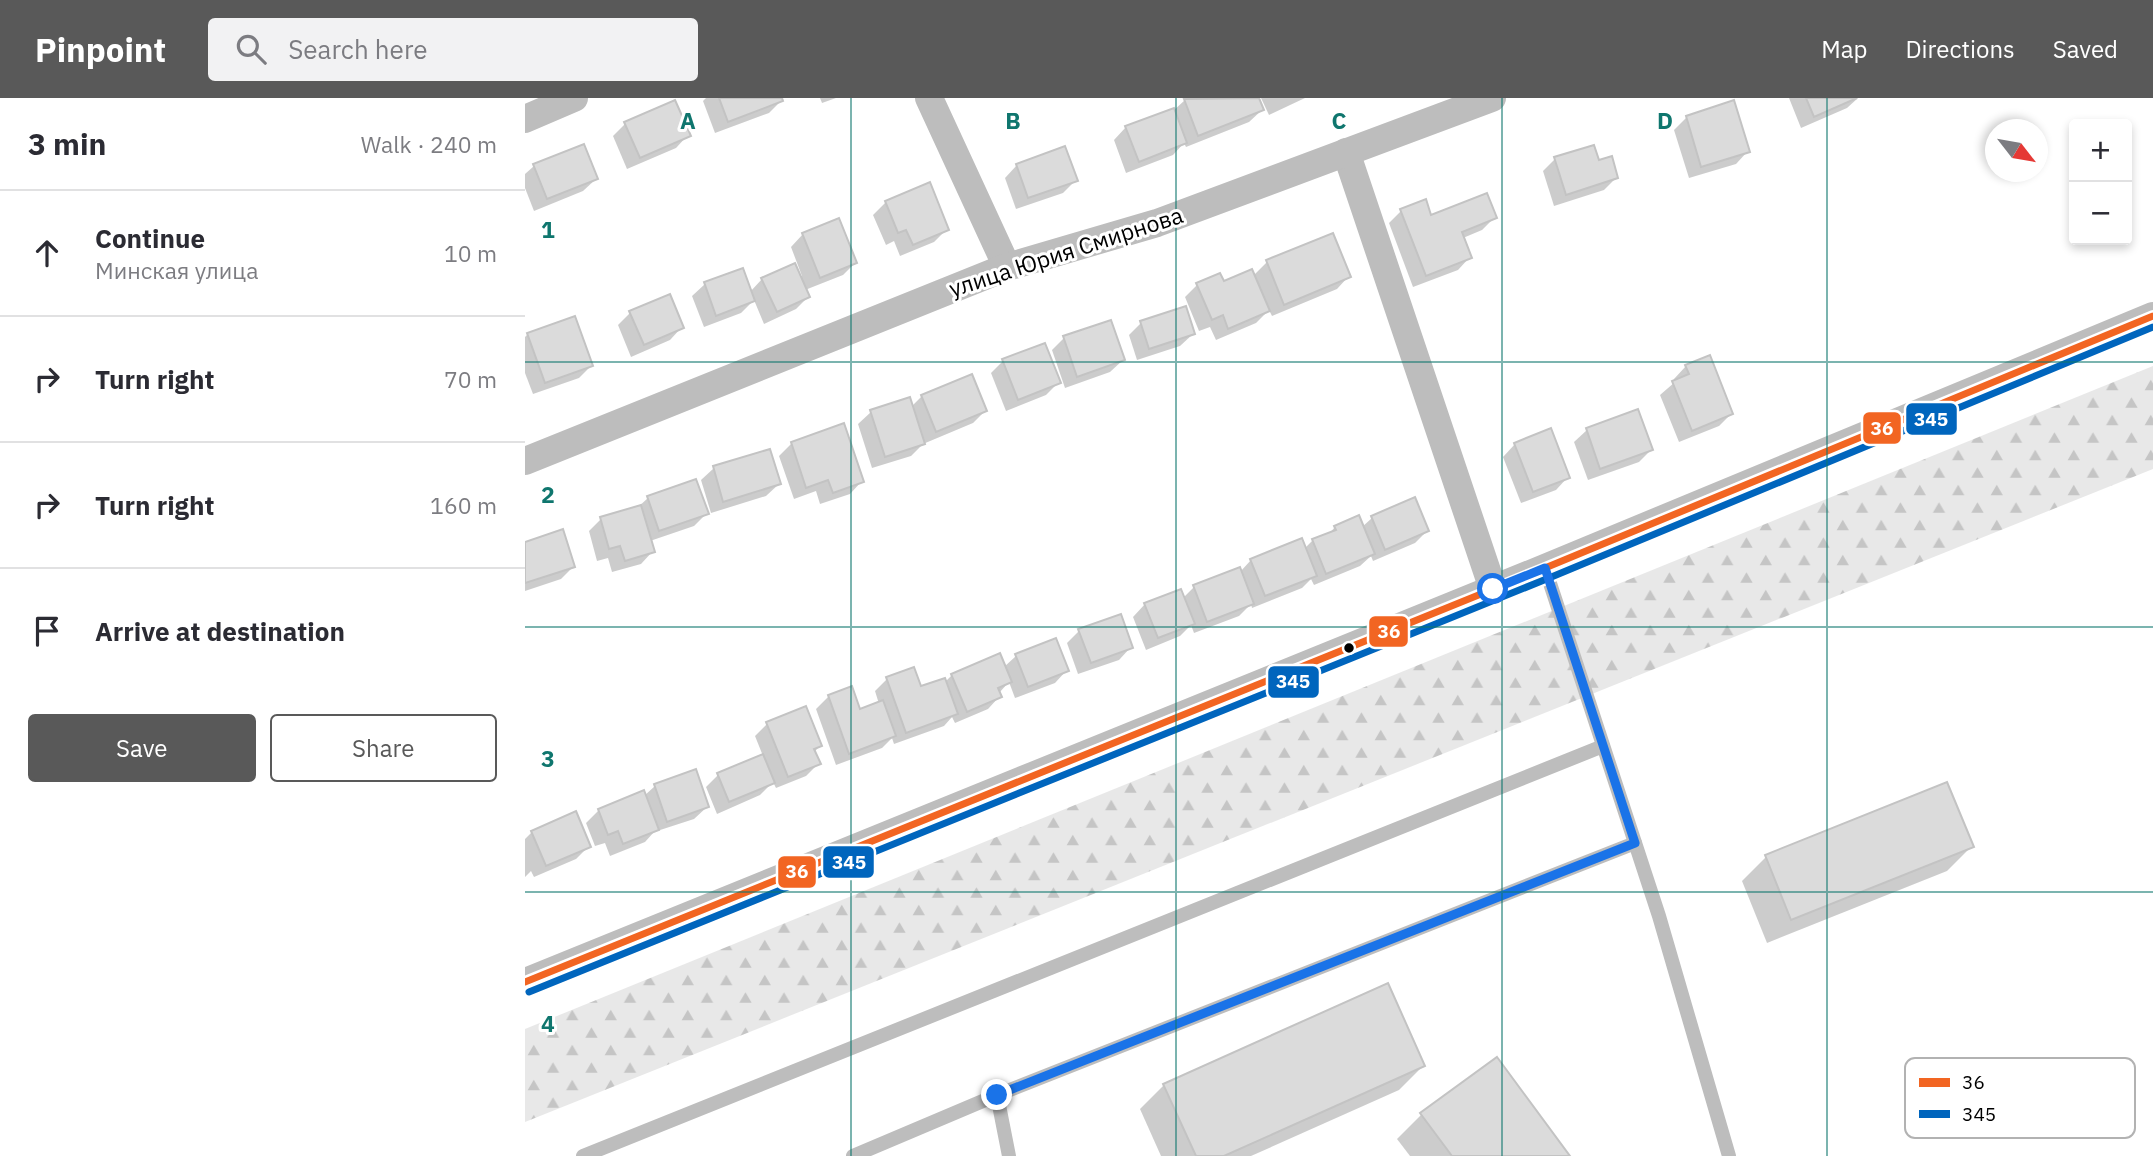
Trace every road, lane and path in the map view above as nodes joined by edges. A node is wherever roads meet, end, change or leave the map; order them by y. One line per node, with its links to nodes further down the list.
1 (573, 98): 4 (street)
2 (929, 98): 6 (street)
3 (1492, 98): 5 (street, улица Юрия Смирнова)
4 (525, 120)
5 (1346, 152): 6 (street, улица Юрия Смирнова); 10 (street)
6 (1007, 267): 8 (street, улица Юрия Смирнова)
7 (2153, 316): 9 (street)
8 (525, 461)
9 (1545, 568): 10 (street); 11 (lane)
10 (1493, 589): 13 (street)
11 (1603, 746): 12 (lane); 15 (lane)
12 (1635, 843): 14 (lane); 18 (lane)
13 (525, 982)
14 (997, 1095): 16 (lane); 17 (lane)
15 (583, 1156)
16 (853, 1156)
17 (1009, 1156)
18 (1728, 1156)

